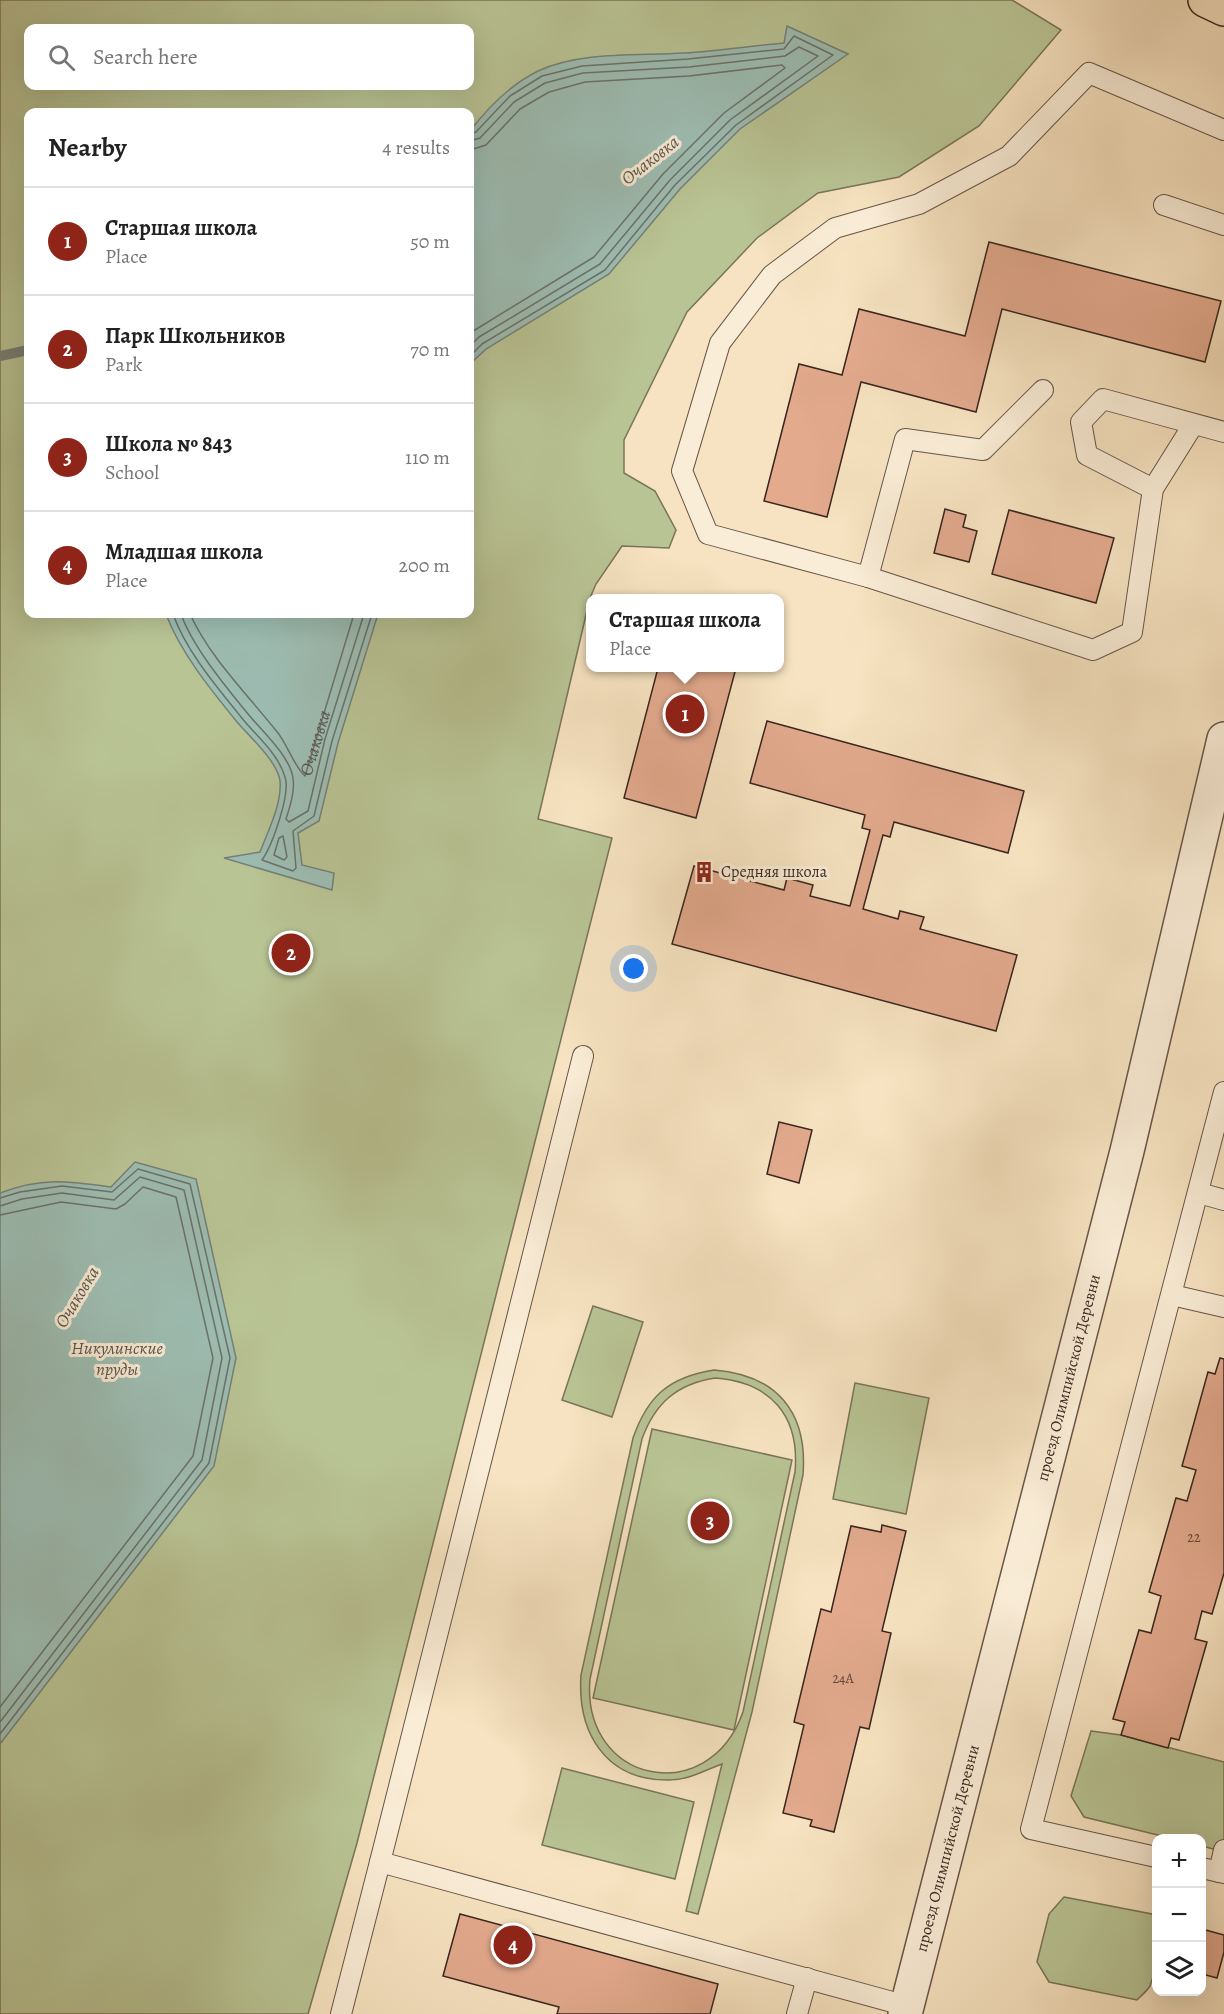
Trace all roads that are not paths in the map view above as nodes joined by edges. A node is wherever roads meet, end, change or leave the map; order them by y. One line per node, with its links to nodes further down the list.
1 (1205, 0): 2 (main road)
2 (1224, 9)
3 (1224, 130): 10 (lane)
4 (1164, 204): 5 (lane)
5 (1224, 225)
6 (1043, 390): 10 (lane)
7 (1193, 424): 8 (lane); 9 (lane); 9 (lane)
8 (1223, 428)
9 (1153, 489): 10 (lane)
10 (868, 578)
11 (1224, 739): 23 (street, проезд Олимпийской Деревни)
12 (583, 1056): 20 (lane)
13 (1224, 1092): 14 (lane)
14 (1198, 1193): 15 (lane); 16 (lane)
15 (1224, 1200)
16 (1172, 1295): 17 (lane); 19 (lane)
17 (1224, 1307)
18 (1224, 1850): 21 (lane)
19 (1152, 1856)
20 (380, 1862): 22 (lane); 24 (lane)
21 (1215, 1871)
22 (807, 1978): 23 (lane); 25 (lane)
23 (906, 2010)
24 (341, 2014)
25 (797, 2014)

